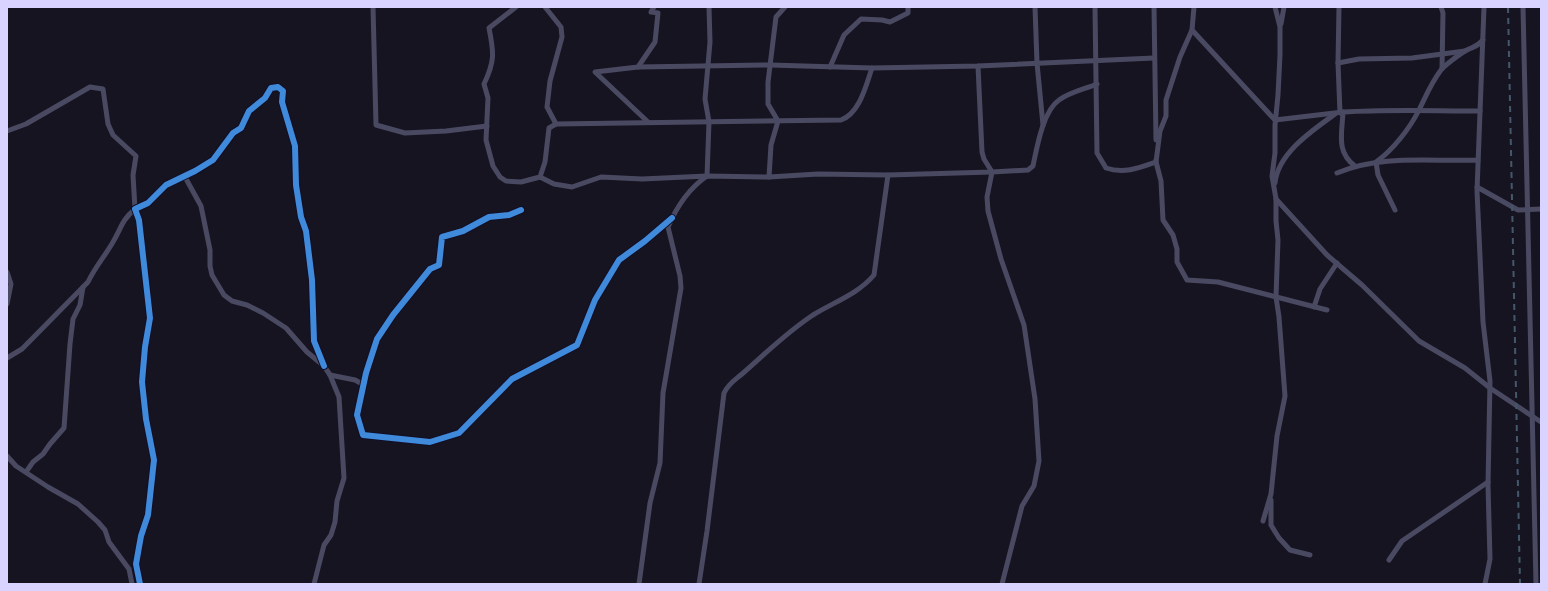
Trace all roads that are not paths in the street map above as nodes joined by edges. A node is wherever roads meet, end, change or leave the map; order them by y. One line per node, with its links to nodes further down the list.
1 (374, 7): 43 (street)
2 (545, 7): 42 (street)
3 (654, 7): 30 (street)
4 (709, 7): 28 (street)
5 (785, 7): 26 (street)
6 (908, 7): 31 (street)
7 (1035, 7): 25 (street)
8 (1096, 7): 24 (street)
9 (1154, 7): 23 (street)
10 (1194, 7): 19 (street)
11 (1275, 7): 18 (street)
12 (1284, 7): 18 (street)
13 (1339, 7): 27 (street)
14 (1441, 7): 22 (street)
15 (1484, 7): 20 (street)
16 (1523, 7): 64 (street)
17 (514, 8): 43 (street)
18 (1280, 27): 38 (street)
19 (1192, 30): 38 (street); 47 (street)
20 (1483, 40): 21 (street); 35 (street)
21 (1466, 51): 22 (street); 33 (street)
22 (1442, 54): 27 (street); 33 (street)
23 (1154, 58): 24 (street); 47 (street)
24 (1096, 59): 25 (street); 34 (street)
25 (1037, 63): 29 (street); 44 (street)
26 (770, 64): 28 (street); 31 (street); 39 (street)
27 (1338, 64): 37 (street)
28 (708, 66): 30 (street); 41 (street)
29 (978, 66): 32 (street); 50 (street)
30 (638, 67): 40 (street)
31 (830, 67): 32 (street)
32 (872, 68): 39 (street)
33 (1442, 69): 36 (street)
34 (1097, 84): 44 (street); 47 (street)
35 (1480, 111): 36 (street); 46 (street)
36 (1419, 112): 37 (street); 48 (street)
37 (1339, 113): 38 (street); 49 (street); 58 (street)
38 (1275, 120): 58 (street)
39 (778, 121): 41 (street); 56 (street)
40 (648, 122): 41 (street); 42 (street)
41 (709, 122): 53 (street)
42 (556, 124): 55 (street)
43 (487, 126): 55 (street)
44 (1043, 126): 50 (street)
45 (7, 130): 60 (street)
46 (1478, 160): 48 (street); 57 (street)
47 (1156, 162): 69 (street)
48 (1376, 162): 49 (street); 63 (street)
49 (1355, 166): 51 (street)
50 (992, 172): 52 (street); 92 (street)
51 (1336, 173)
52 (888, 175): 56 (street); 91 (street)
53 (707, 176): 55 (street); 56 (street); 65 (street)
54 (185, 177): 60 (street); 74 (street); 74 (street)
55 (540, 177)
56 (769, 177)
57 (1477, 187): 64 (street); 77 (street)
58 (1275, 190): 59 (street)
59 (1276, 199): 66 (street); 69 (street)
60 (135, 209): 68 (street); 88 (street)
61 (1541, 209): 64 (street)
62 (521, 210): 76 (street)
63 (1395, 210)
64 (1527, 210): 78 (street)
65 (672, 218): 76 (street); 90 (street)
66 (1337, 263): 71 (street); 77 (street)
67 (7, 272): 70 (street)
68 (83, 287): 73 (street); 81 (street)
69 (1276, 297): 71 (street); 83 (street)
70 (7, 304)
71 (1314, 307): 72 (street)
72 (1327, 310)
73 (7, 358)
74 (324, 366): 75 (street)
75 (330, 375): 76 (street); 89 (street)
76 (364, 384)
77 (1490, 388): 78 (street); 82 (street)
78 (1533, 417): 79 (street); 94 (street)
79 (1541, 422)
80 (7, 456): 81 (street)
81 (26, 472): 87 (street)
82 (1488, 482): 86 (street); 93 (street)
83 (1270, 494): 84 (street); 85 (street)
84 (1262, 521)
85 (1310, 555)
86 (1389, 560)
87 (132, 584)
88 (140, 584)
89 (314, 584)
90 (639, 584)
91 (699, 584)
92 (1002, 584)
93 (1485, 584)
94 (1536, 584)

